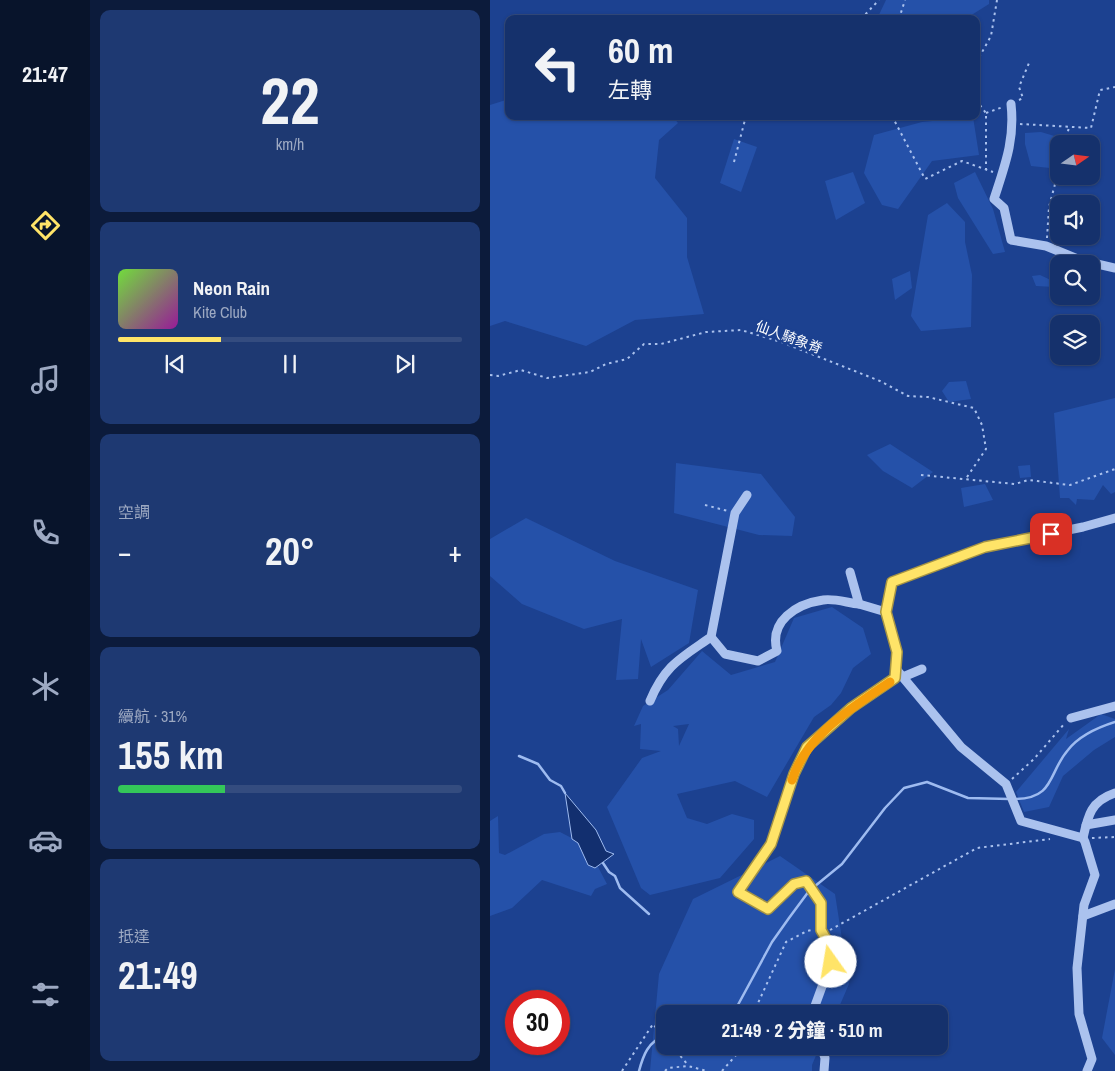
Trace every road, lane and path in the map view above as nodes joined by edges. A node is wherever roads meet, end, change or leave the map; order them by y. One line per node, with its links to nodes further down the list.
1 (879, 0): 4 (path)
2 (905, 0): 5 (path)
3 (997, 0): 6 (path)
4 (865, 15)
5 (900, 15)
6 (980, 56)
7 (1029, 63): 9 (path)
8 (1115, 87): 15 (path)
9 (1011, 104): 11 (path); 14 (street)
10 (980, 105): 11 (path)
11 (986, 113): 18 (path)
12 (745, 120): 17 (path)
13 (894, 120): 18 (path)
14 (1013, 124): 15 (path); 19 (street)
15 (1069, 127): 16 (path)
16 (1067, 135)
17 (734, 162)
18 (986, 170): 19 (path)
19 (1002, 175): 21 (street)
20 (1055, 185): 21 (path)
21 (1046, 246): 22 (street)
22 (1115, 268)
23 (490, 375): 26 (path, 仙人騎象脊)
24 (1115, 469): 26 (path)
25 (922, 475): 26 (path)
26 (965, 480)
27 (747, 495): 29 (street)
28 (705, 505): 29 (path)
29 (735, 513): 34 (street)
30 (1115, 518): 33 (street)
31 (850, 572): 32 (street)
32 (858, 604): 33 (street); 34 (street)
33 (886, 612): 35 (street)
34 (711, 636): 38 (street)
35 (896, 669): 37 (street); 50 (street)
36 (922, 669): 37 (street)
37 (903, 677): 41 (street)
38 (650, 701)
39 (1115, 706): 40 (street)
40 (1071, 718): 41 (path)
41 (1006, 784): 46 (street)
42 (1115, 793): 44 (street)
43 (1115, 820): 44 (street)
44 (1086, 825): 46 (street)
45 (1115, 837): 46 (path)
46 (1083, 838): 49 (street)
47 (1055, 839): 50 (path)
48 (1115, 904): 49 (street)
49 (1083, 916): 63 (street)
50 (821, 930): 51 (path); 52 (street)
51 (757, 1005)
52 (814, 1005)
53 (656, 1028): 58 (path)
54 (679, 1055): 57 (path)
55 (737, 1055): 61 (path)
56 (824, 1055): 62 (street)
57 (688, 1066): 59 (path); 60 (path)
58 (622, 1071)
59 (665, 1071)
60 (707, 1071)
61 (722, 1071)
62 (824, 1071)
63 (1087, 1071)

